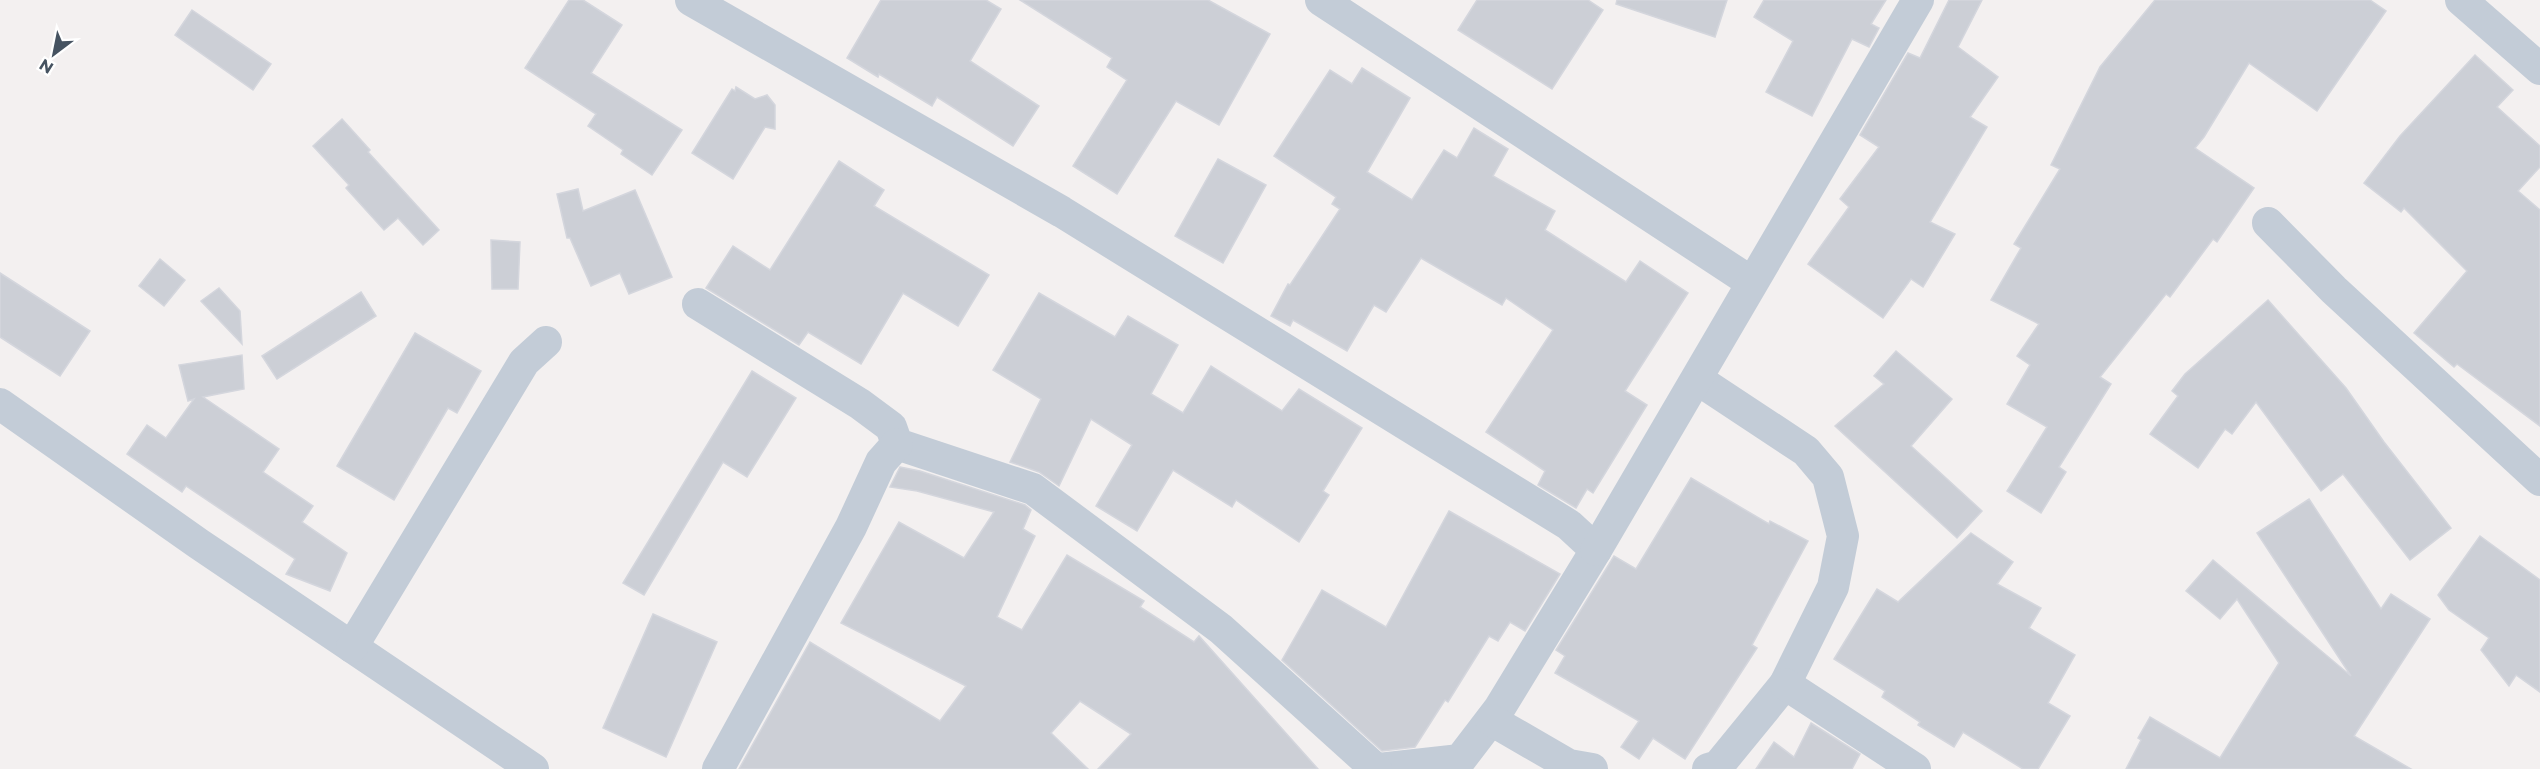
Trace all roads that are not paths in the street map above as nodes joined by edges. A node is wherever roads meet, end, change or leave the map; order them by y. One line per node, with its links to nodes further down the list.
1 (1321, 0): 7 (street)
2 (1918, 0): 7 (street)
3 (2461, 0): 5 (street)
4 (700, 2): 14 (street)
5 (2540, 69)
6 (2268, 224): 13 (street)
7 (1751, 282): 10 (street)
8 (698, 304): 12 (street)
9 (546, 342): 15 (street)
10 (1697, 379): 14 (street); 16 (street)
11 (0, 404): 15 (street)
12 (897, 444): 20 (street); 21 (street)
13 (2540, 480)
14 (1596, 550): 17 (street)
15 (351, 647): 19 (street)
16 (1785, 684): 18 (street); 23 (street)
17 (1491, 720): 21 (street); 22 (street)
18 (1913, 768)
19 (533, 769)
20 (718, 769)
21 (1377, 769)
22 (1592, 769)
23 (1708, 769)

